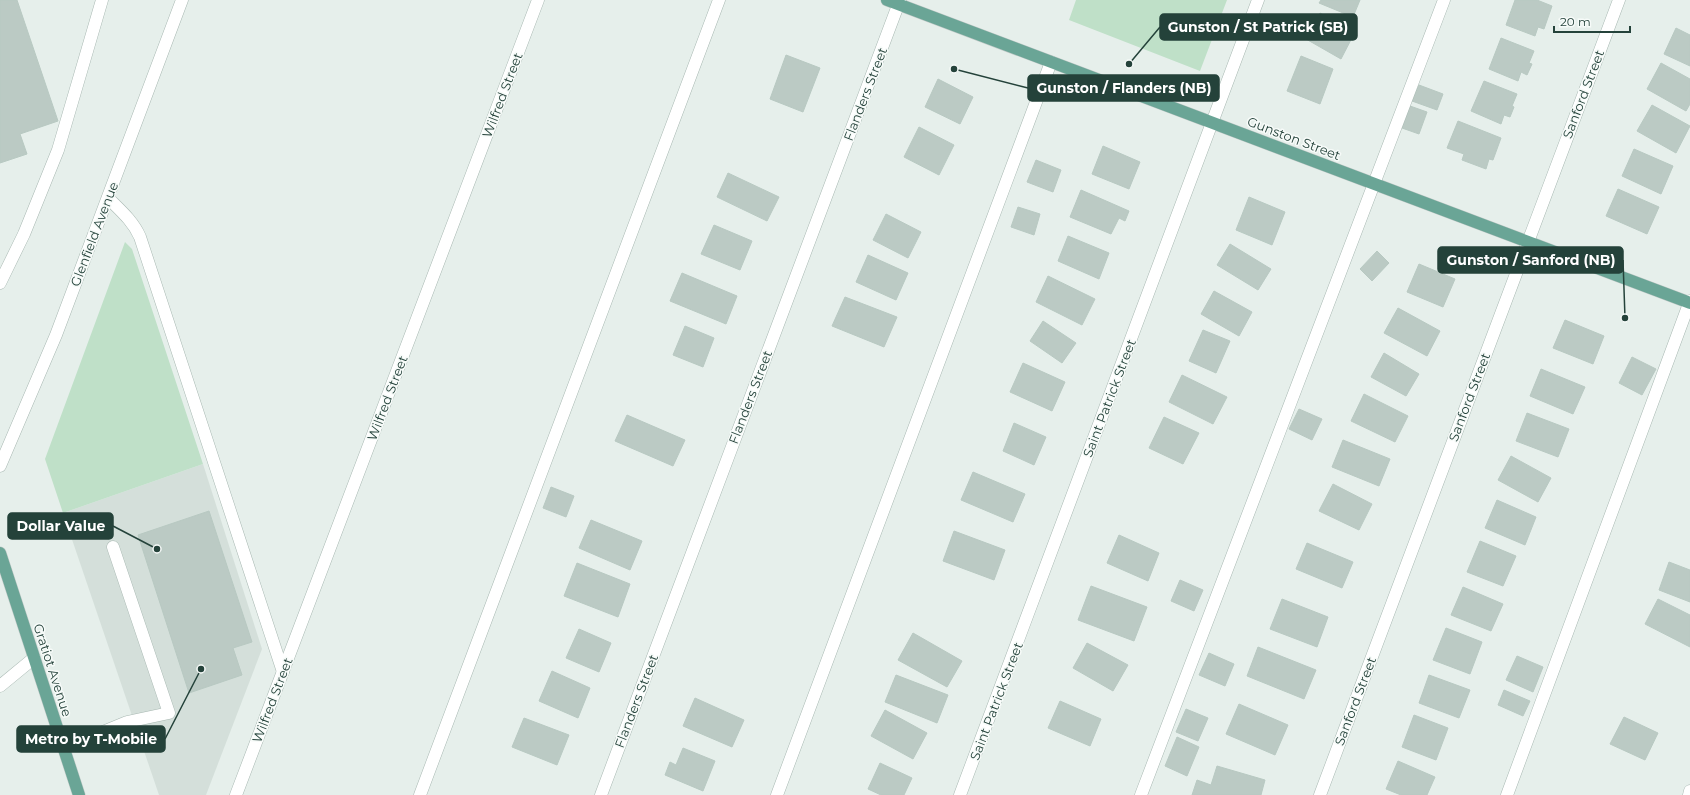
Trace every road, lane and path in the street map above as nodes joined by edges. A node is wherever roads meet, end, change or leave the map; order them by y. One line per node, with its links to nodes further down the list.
1 (102, 0): 14 (street)
2 (182, 0): 12 (street, Glenfield Avenue)
3 (538, 0): 20 (street, Wilfred Street)
4 (718, 0): 26 (street)
5 (1258, 0): 10 (street, Saint Patrick Street)
6 (1444, 0): 11 (street)
7 (1618, 0): 13 (street, Sanford Street)
8 (895, 1): 9 (main road, Gunston Street); 27 (street, Flanders Street)
9 (1051, 62): 10 (main road, Gunston Street); 28 (street)
10 (1212, 122): 11 (main road, Gunston Street); 29 (street, Saint Patrick Street)
11 (1374, 183): 13 (main road, Gunston Street); 30 (street)
12 (108, 198): 16 (street, Glenfield Avenue); 20 (street)
13 (1528, 241): 15 (main road, Gunston Street); 31 (street, Sanford Street)
14 (0, 282)
15 (1690, 302): 32 (street)
16 (0, 466)
17 (113, 547): 22 (street)
18 (0, 553): 19 (main road, Gratiot Avenue)
19 (34, 658): 21 (street); 22 (main road, Gratiot Avenue)
20 (283, 672): 25 (street, Wilfred Street)
21 (0, 686)
22 (64, 748): 24 (main road, Gratiot Avenue)
23 (1690, 791): 33 (street)
24 (79, 795)
25 (236, 795)
26 (420, 795)
27 (601, 795)
28 (777, 795)
29 (960, 795)
30 (1141, 795)
31 (1320, 795)
32 (1507, 795)
33 (1689, 795)

